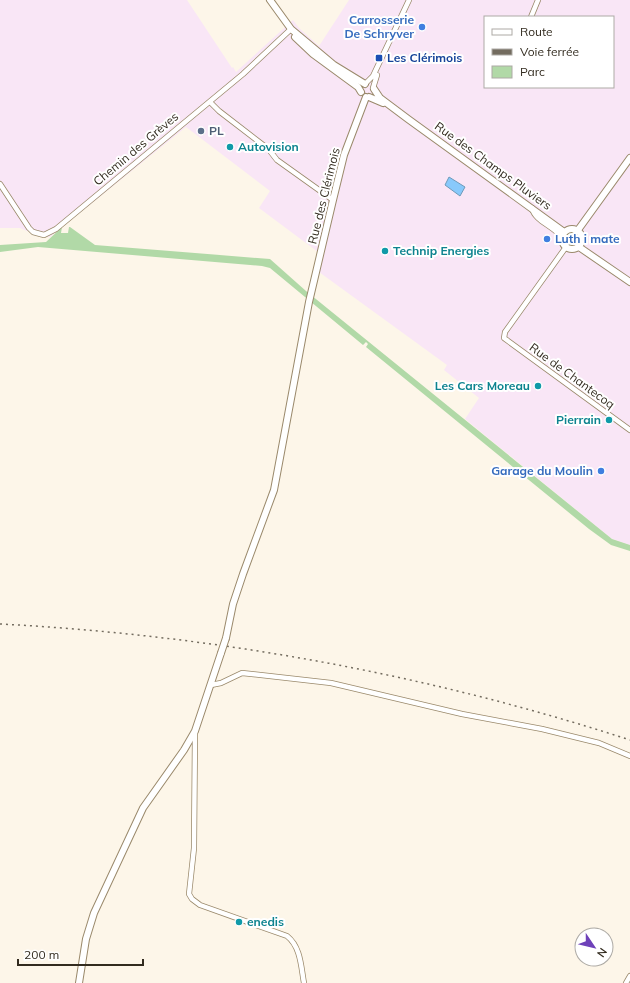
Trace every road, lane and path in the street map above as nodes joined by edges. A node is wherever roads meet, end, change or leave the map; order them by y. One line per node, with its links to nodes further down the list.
1 (270, 0): 5 (street)
2 (409, 0): 6 (street)
3 (538, 0): 4 (street)
4 (531, 16)
5 (291, 29): 7 (street); 9 (street); 11 (street, Chemin des Grèves)
6 (390, 40): 7 (street); 8 (street)
7 (365, 84): 8 (street); 9 (street)
8 (374, 88): 10 (street); 12 (street, Rue des Champs Pluviers)
9 (361, 92): 10 (street)
10 (367, 97): 12 (street, Rue des Champs Pluviers); 15 (street, Rue des Clérimois)
11 (210, 102): 14 (street, Chemin des Grèves); 15 (street)
12 (408, 118): 16 (street, Rue des Champs Pluviers)
13 (630, 158): 17 (street)
14 (0, 184)
15 (333, 200): 26 (street, Rue des Clérimois, bridge)
16 (532, 208): 18 (street, Rue des Champs Pluviers); 19 (street)
17 (578, 230): 18 (street); 20 (street)
18 (564, 232): 19 (street)
19 (562, 238): 21 (street)
20 (582, 240): 22 (street); 23 (street)
21 (566, 247): 22 (street); 25 (street, Rue de Chantecoq)
22 (579, 247): 24 (street)
23 (630, 277)
24 (630, 282)
25 (630, 430)
26 (211, 685): 27 (street, Rue des Clérimois); 28 (street)
27 (196, 731): 30 (street, Rue des Clérimois); 31 (street)
28 (630, 756)
29 (630, 976): 32 (street)
30 (79, 983)
31 (304, 983)
32 (626, 983)

